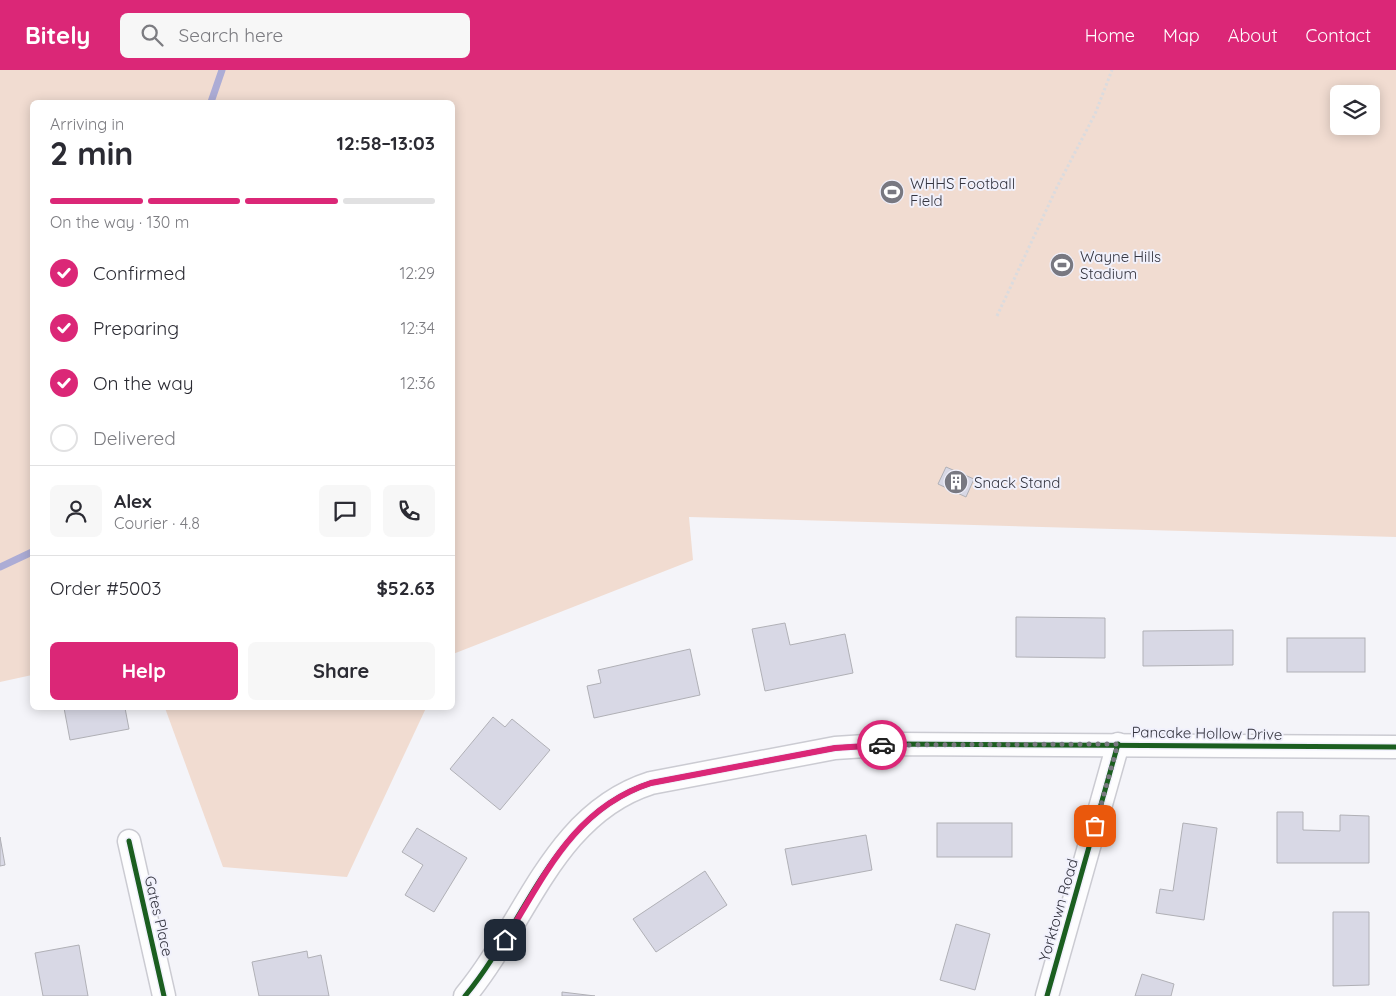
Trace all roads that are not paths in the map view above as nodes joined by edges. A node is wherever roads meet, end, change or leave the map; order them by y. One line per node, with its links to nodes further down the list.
1 (1118, 744): 2 (street, Pancake Hollow Drive); 5 (street, Pancake Hollow Drive); 6 (street, Yorktown Road)
2 (1396, 747)
3 (129, 842): 4 (street, Gates Place)
4 (164, 996)
5 (465, 996)
6 (1047, 996)

